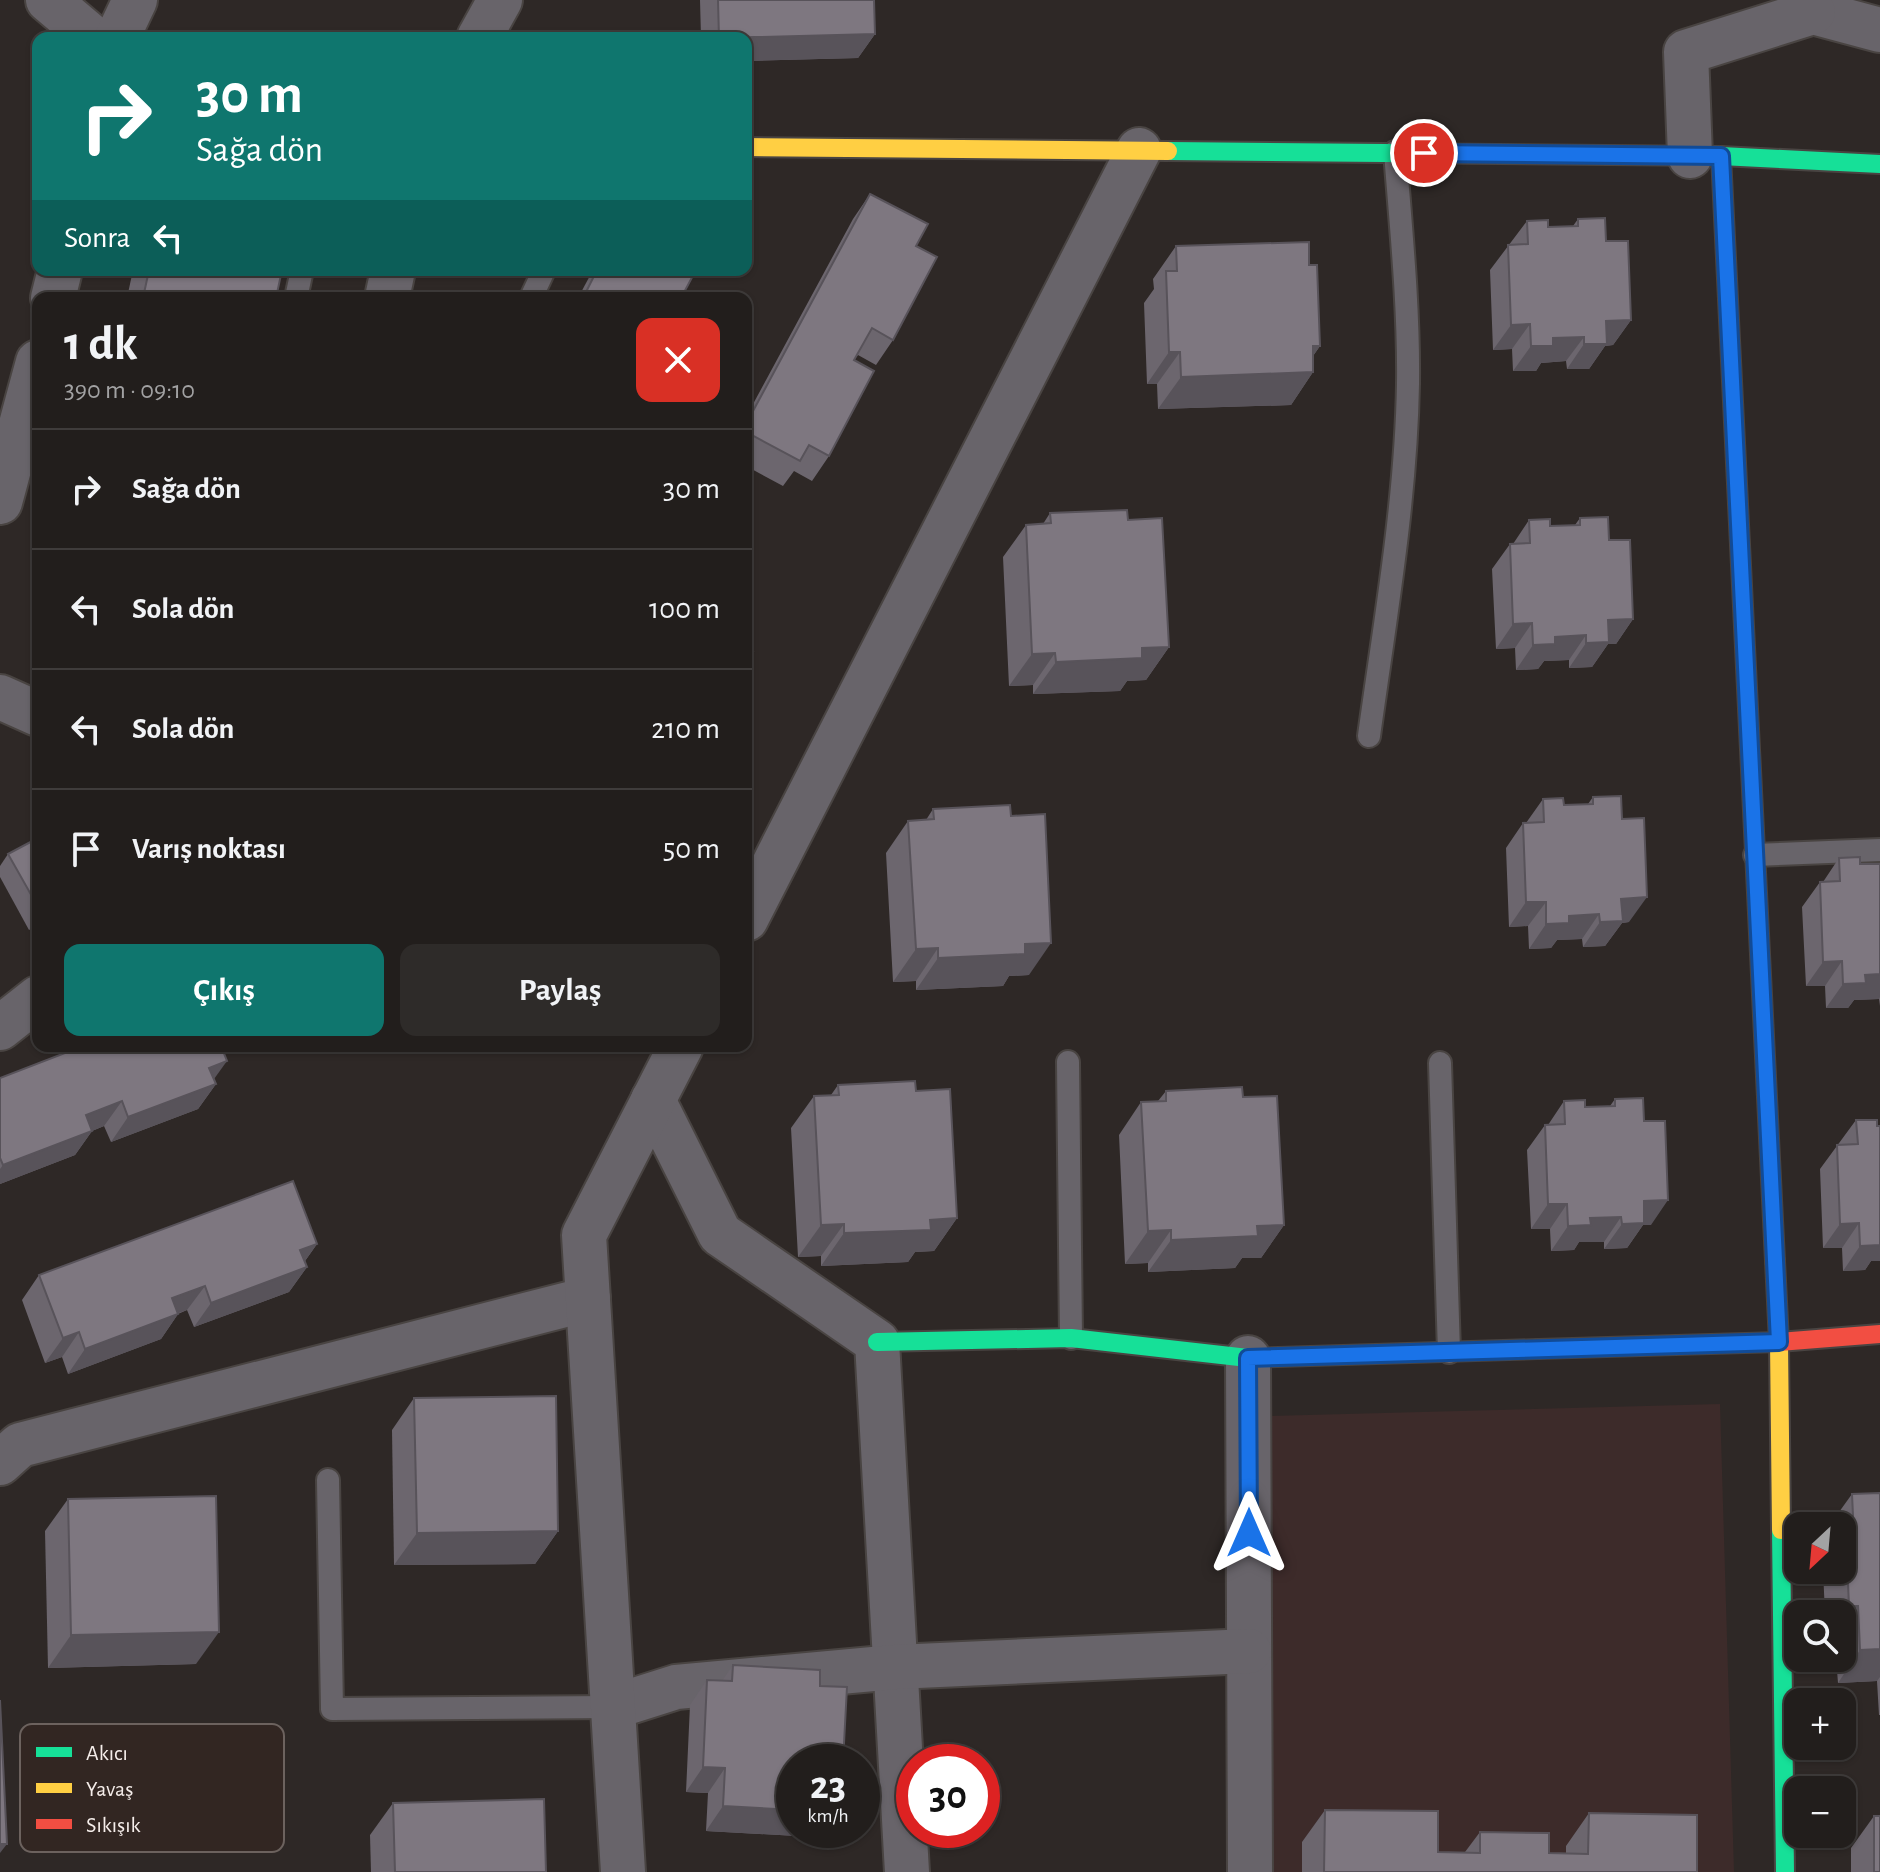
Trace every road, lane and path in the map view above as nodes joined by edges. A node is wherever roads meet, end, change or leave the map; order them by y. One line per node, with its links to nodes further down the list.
1 (48, 0): 6 (street)
2 (135, 0): 7 (street)
3 (500, 0): 8 (street)
4 (1807, 6): 5 (street); 12 (street)
5 (1880, 30)
6 (86, 32)
7 (120, 32)
8 (482, 32)
9 (752, 147): 10 (street)
10 (1139, 150): 11 (street); 21 (street)
11 (1395, 152): 12 (street); 18 (lane)
12 (1706, 156): 13 (street); 20 (street)
13 (1880, 164)
14 (32, 384): 15 (street)
15 (0, 502)
16 (0, 697): 17 (street)
17 (32, 711)
18 (1369, 736)
19 (1880, 850): 20 (lane)
20 (1755, 855): 32 (street)
21 (752, 907)
22 (32, 1003): 23 (street)
23 (0, 1028)
24 (678, 1052): 27 (street)
25 (1068, 1062): 30 (lane)
26 (1440, 1063): 33 (lane)
27 (653, 1100): 28 (street); 31 (street)
28 (588, 1299): 35 (street); 39 (street)
29 (1880, 1334): 32 (street)
30 (1071, 1338): 31 (street); 34 (street)
31 (877, 1342): 38 (street)
32 (1779, 1342): 33 (street); 43 (street)
33 (1449, 1352): 34 (street)
34 (1248, 1358): 37 (street)
35 (0, 1463)
36 (328, 1480): 39 (lane)
37 (1249, 1651): 38 (street); 42 (street)
38 (895, 1667): 39 (street); 41 (street)
39 (613, 1707): 40 (street)
40 (623, 1872)
41 (907, 1872)
42 (1250, 1872)
43 (1785, 1872)

